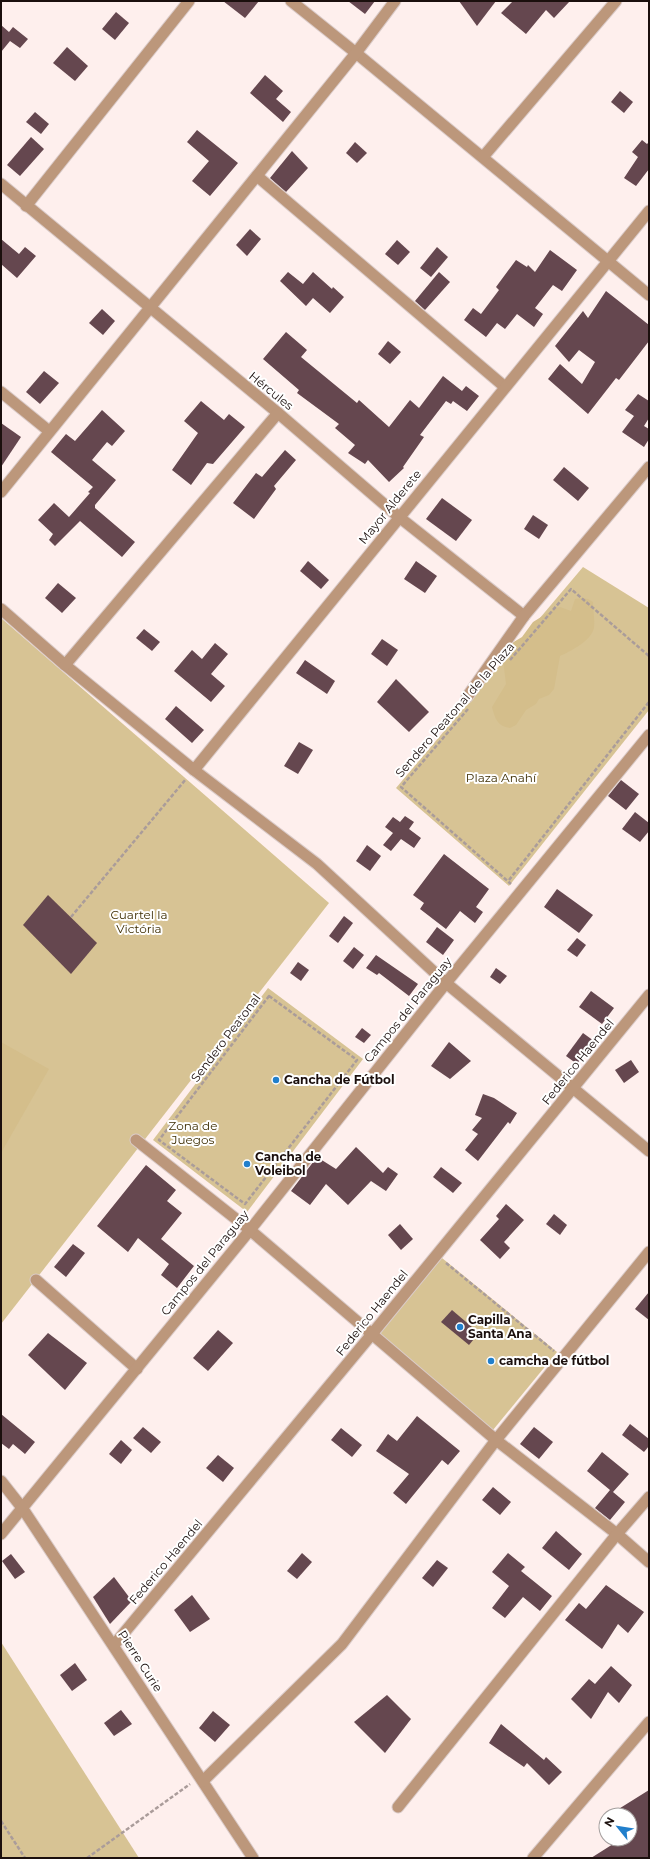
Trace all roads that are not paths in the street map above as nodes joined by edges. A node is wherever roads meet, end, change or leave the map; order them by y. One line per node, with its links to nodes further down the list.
1 (189, 1): 9 (street)
2 (291, 1): 5 (street)
3 (395, 1): 5 (street)
4 (616, 1): 6 (street)
5 (356, 53): 6 (street); 7 (street)
6 (483, 158): 11 (street)
7 (257, 176): 13 (street); 14 (street)
8 (1, 184): 9 (street, Hércules)
9 (26, 206): 13 (street, Hércules)
10 (649, 211): 11 (street, Mayor Alderete)
11 (608, 261): 12 (street); 14 (street, Mayor Alderete)
12 (649, 295)
13 (150, 308): 16 (street, Hércules); 17 (street)
14 (505, 387): 20 (street, Mayor Alderete)
15 (1, 392): 17 (street)
16 (278, 413): 20 (street, Hércules); 23 (street)
17 (49, 432): 19 (street)
18 (649, 467): 22 (street)
19 (1, 492)
20 (399, 517): 22 (street, Hércules); 26 (street, Mayor Alderete)
21 (1, 609): 23 (street)
22 (524, 616): 24 (street)
23 (65, 665): 26 (street)
24 (470, 700)
25 (649, 735): 27 (street, Campos del Paraguay)
26 (194, 770): 27 (street)
27 (446, 983): 29 (street); 32 (street, Campos del Paraguay)
28 (649, 995): 29 (street, Federico Haendel)
29 (574, 1087): 31 (street); 35 (street, Federico Haendel)
30 (136, 1140): 32 (street)
31 (649, 1151)
32 (250, 1230): 35 (street); 36 (street, Campos del Paraguay)
33 (649, 1252): 37 (street)
34 (36, 1280): 36 (street)
35 (372, 1334): 37 (street); 44 (street, Federico Haendel)
36 (137, 1369): 40 (street, Campos del Paraguay)
37 (496, 1440): 42 (street); 46 (street)
38 (1, 1481): 40 (street, Pierre Curie)
39 (649, 1497): 42 (street)
40 (23, 1509): 41 (street, Campos del Paraguay); 44 (street, Pierre Curie)
41 (1, 1534)
42 (617, 1534): 43 (street); 47 (street)
43 (649, 1562)
44 (114, 1644): 46 (street, Pierre Curie)
45 (649, 1722): 49 (street)
46 (202, 1779): 48 (street, Pierre Curie)
47 (398, 1807)
48 (253, 1858)
49 (533, 1858)

